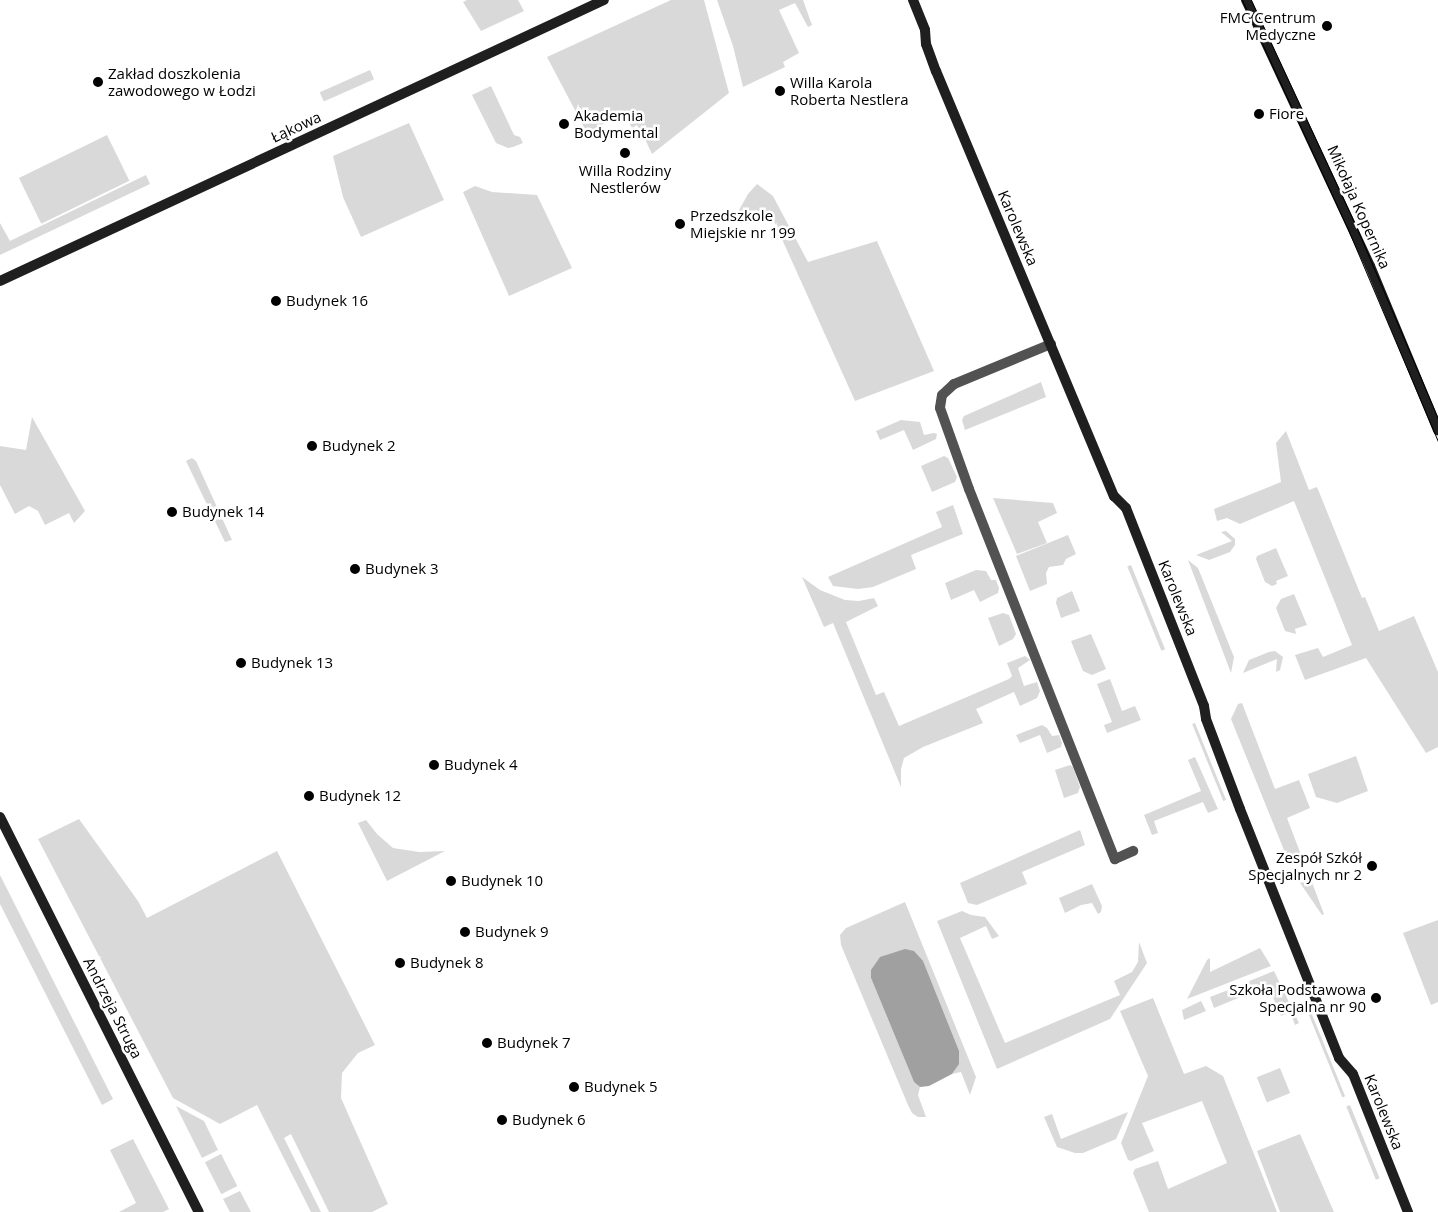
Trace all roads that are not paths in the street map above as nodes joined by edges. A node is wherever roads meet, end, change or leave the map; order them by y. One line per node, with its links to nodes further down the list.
1 (604, 0): 4 (street, Łąkowa)
2 (913, 0): 5 (street, Karolewska)
3 (1246, 0): 6 (street, Mikołaja Kopernika)
4 (0, 281)
5 (1051, 344): 8 (street); 10 (street, Karolewska)
6 (1438, 430)
7 (0, 817): 9 (street, Andrzeja Struga)
8 (1133, 851)
9 (199, 1212)
10 (1408, 1212)

